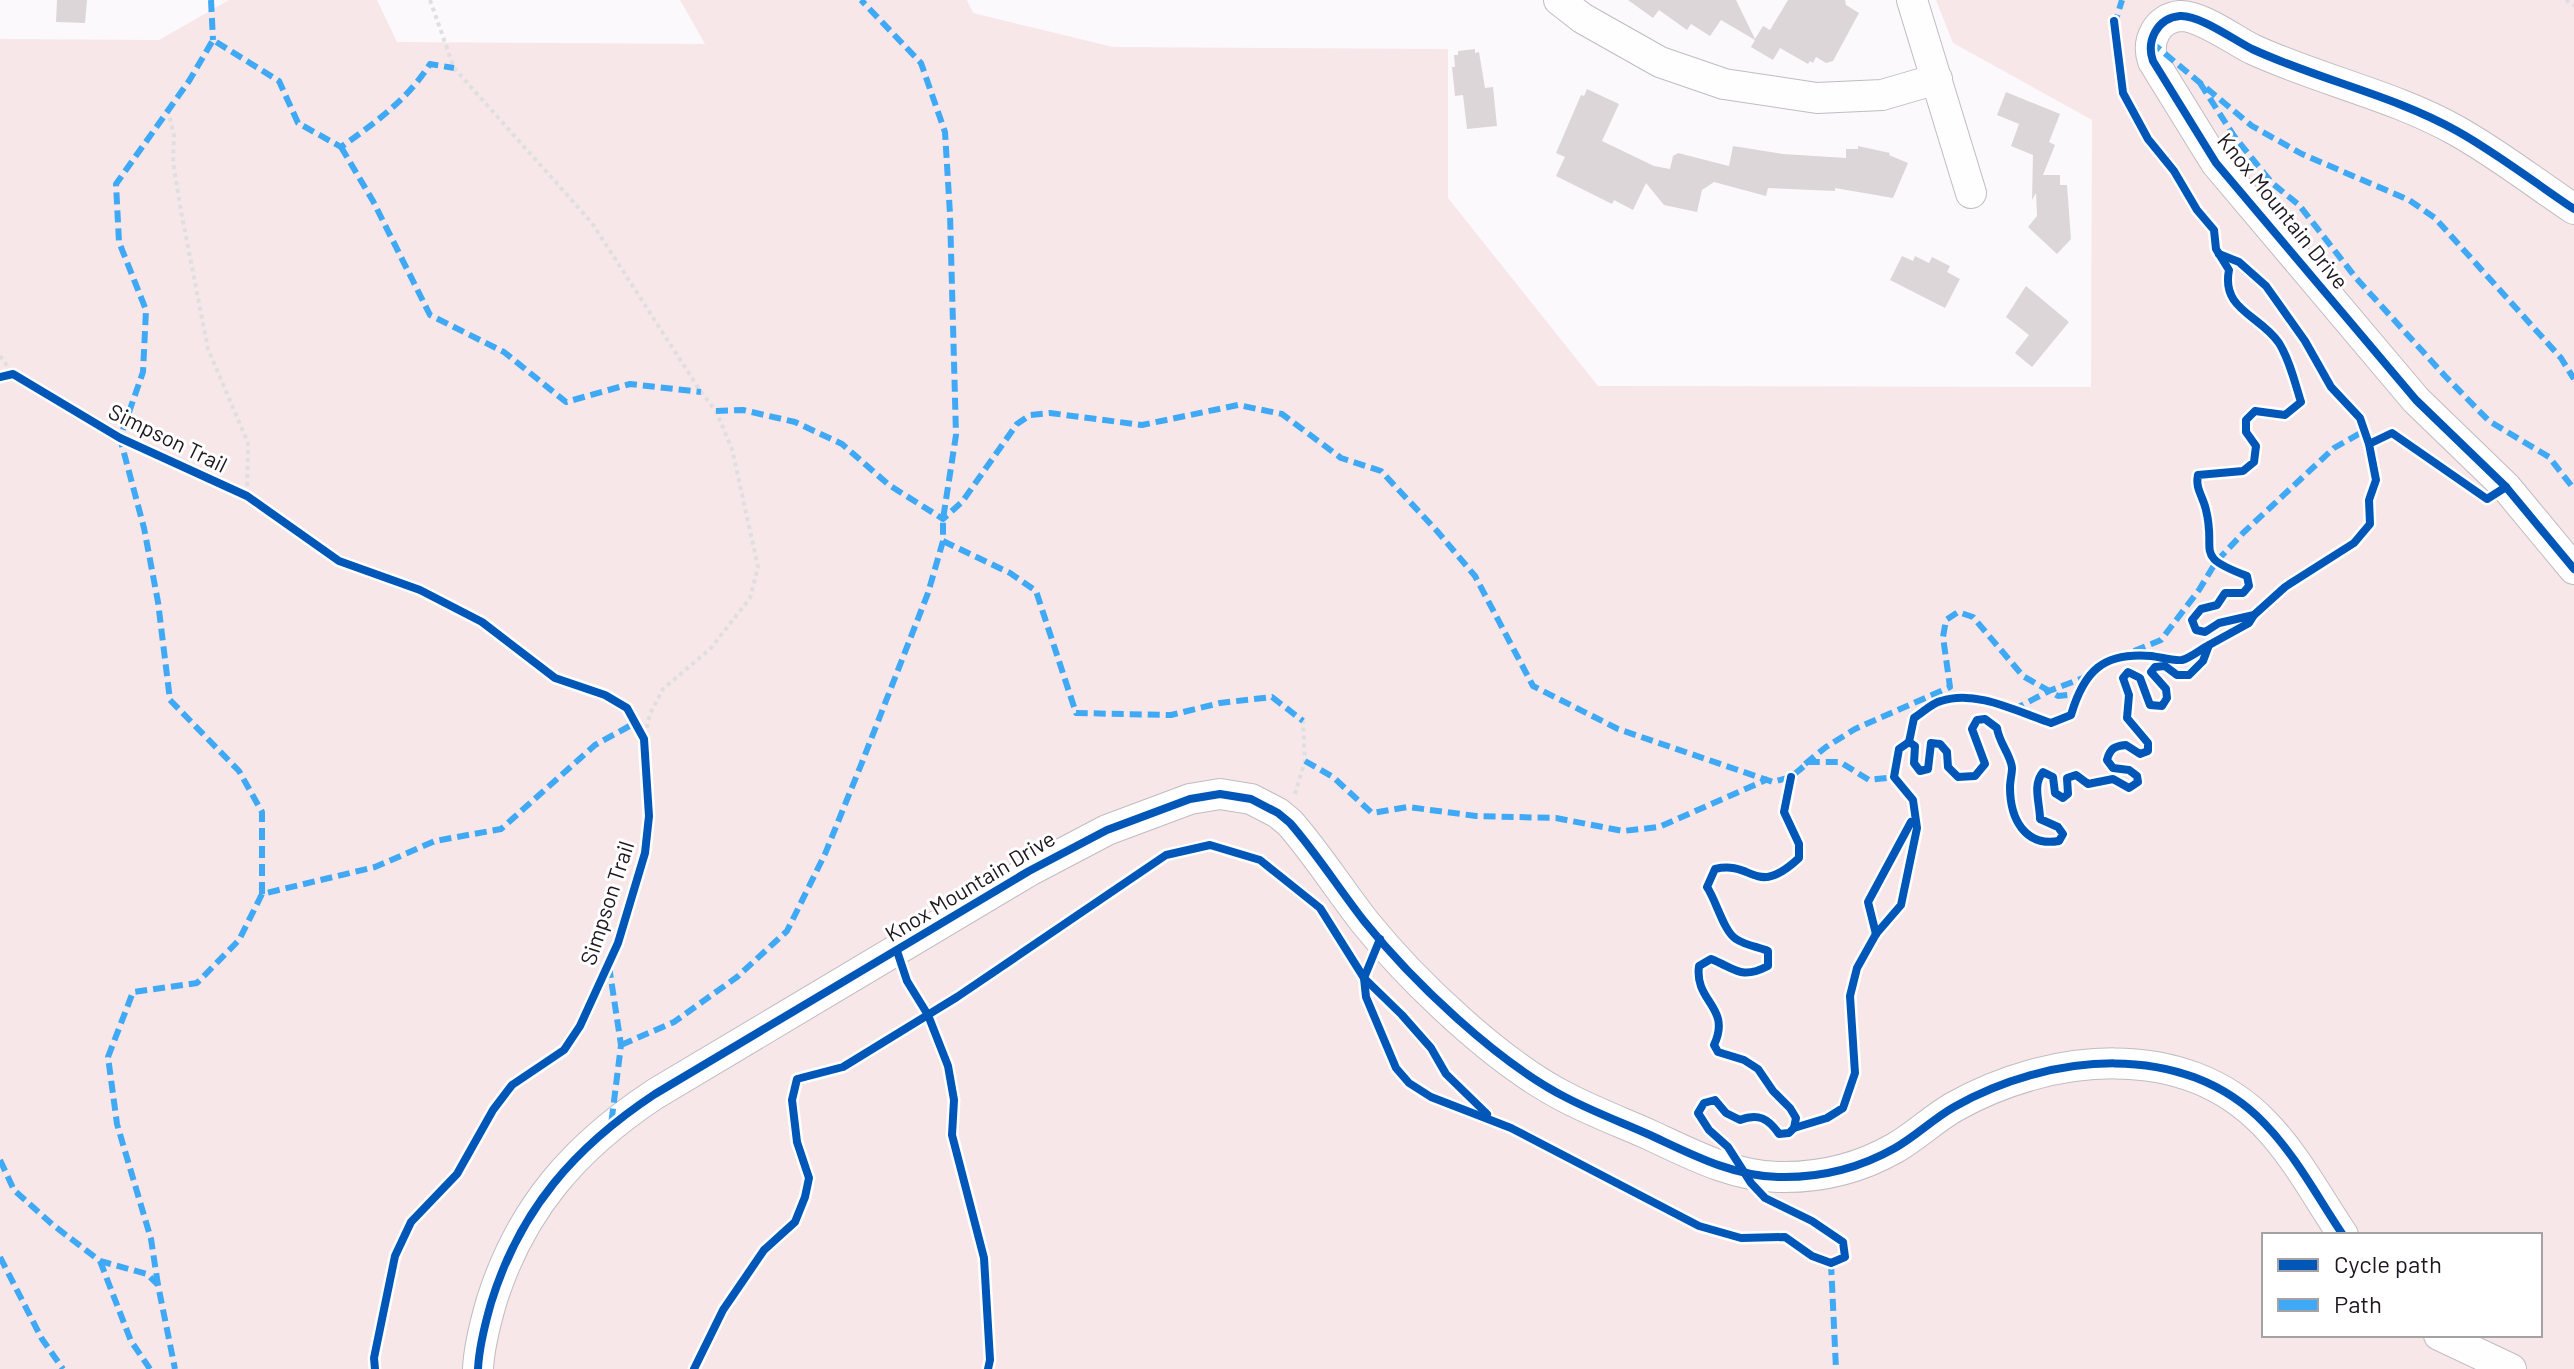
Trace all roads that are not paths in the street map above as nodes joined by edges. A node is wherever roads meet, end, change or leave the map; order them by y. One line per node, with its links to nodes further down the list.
1 (1559, 0): 3 (street)
2 (1912, 0): 3 (street)
3 (1937, 79): 4 (street)
4 (1971, 193)
5 (2574, 209): 6 (street, Knox Mountain Drive)
6 (2574, 569)
7 (2342, 1233): 9 (street, Knox Mountain Drive)
8 (2443, 1337): 10 (street)
9 (478, 1369)
10 (2511, 1369)

